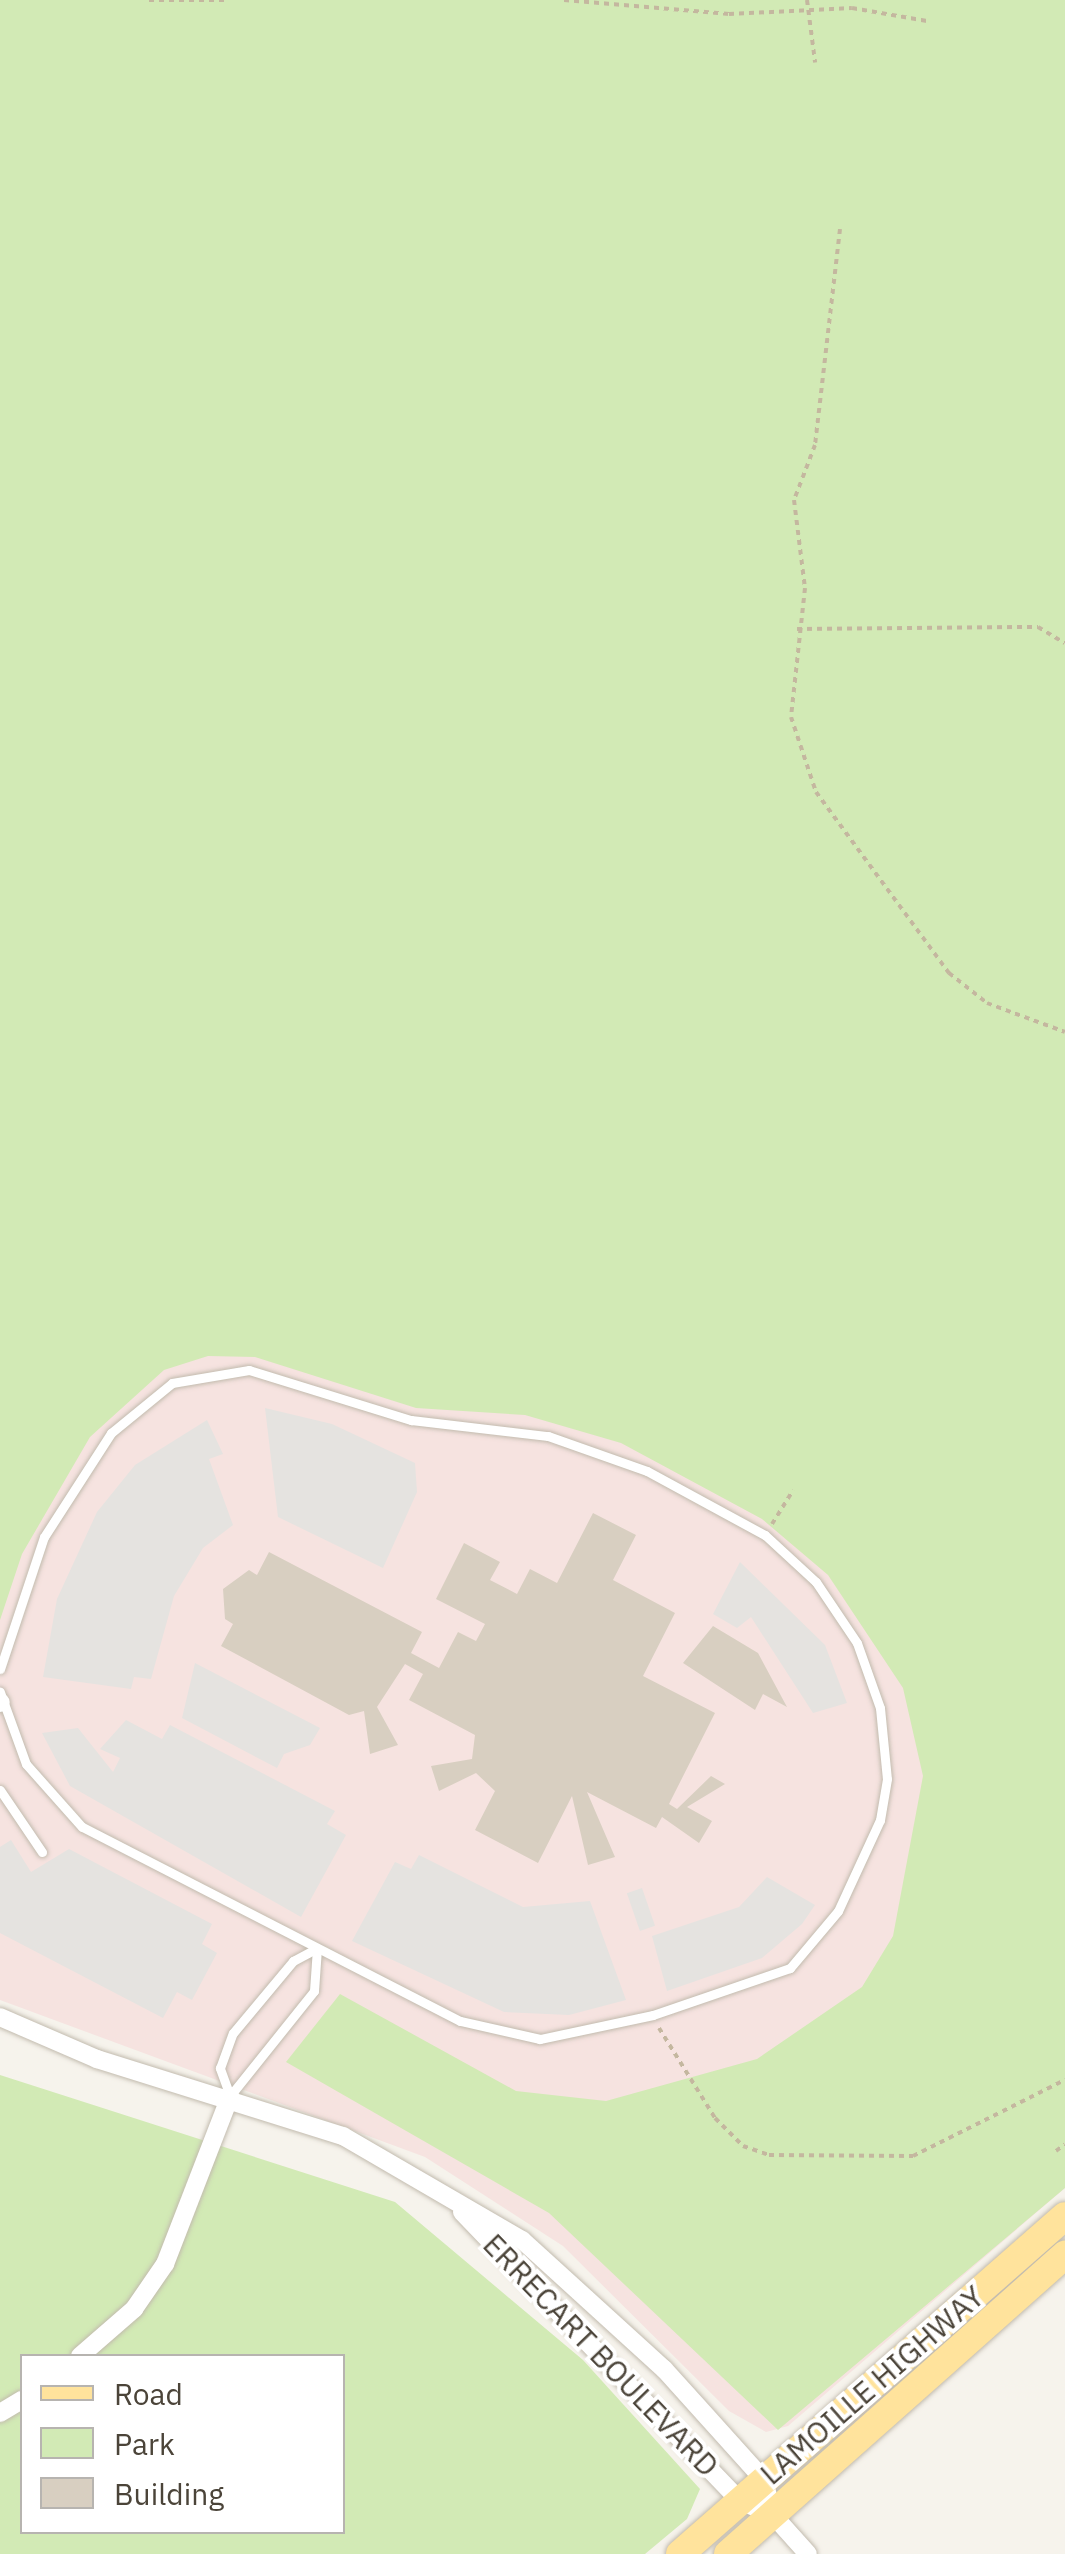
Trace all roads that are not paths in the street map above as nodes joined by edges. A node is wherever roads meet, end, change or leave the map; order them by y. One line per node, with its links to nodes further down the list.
1 (0, 1669): 6 (lane)
2 (0, 1692): 3 (lane)
3 (1, 1703): 6 (lane)
4 (0, 1790): 5 (lane)
5 (42, 1852)
6 (317, 1948): 8 (lane); 8 (lane)
7 (0, 2017): 8 (street, ERRECART BOULEVARD)
8 (230, 2096): 9 (street, ERRECART BOULEVARD); 12 (street)
9 (428, 2181): 13 (street, ERRECART BOULEVARD); 14 (street, ERRECART BOULEVARD)
10 (1065, 2216): 13 (main road, LAMOILLE HIGHWAY)
11 (1065, 2256): 15 (main road, LAMOILLE HIGHWAY)
12 (82, 2354)
13 (764, 2480): 14 (main road, LAMOILLE HIGHWAY); 15 (street, ERRECART BOULEVARD)
14 (740, 2501): 15 (street, ERRECART BOULEVARD); 16 (main road, LAMOILLE HIGHWAY)
15 (774, 2514): 17 (main road, LAMOILLE HIGHWAY); 18 (street)
16 (680, 2554)
17 (728, 2554)
18 (808, 2554)

